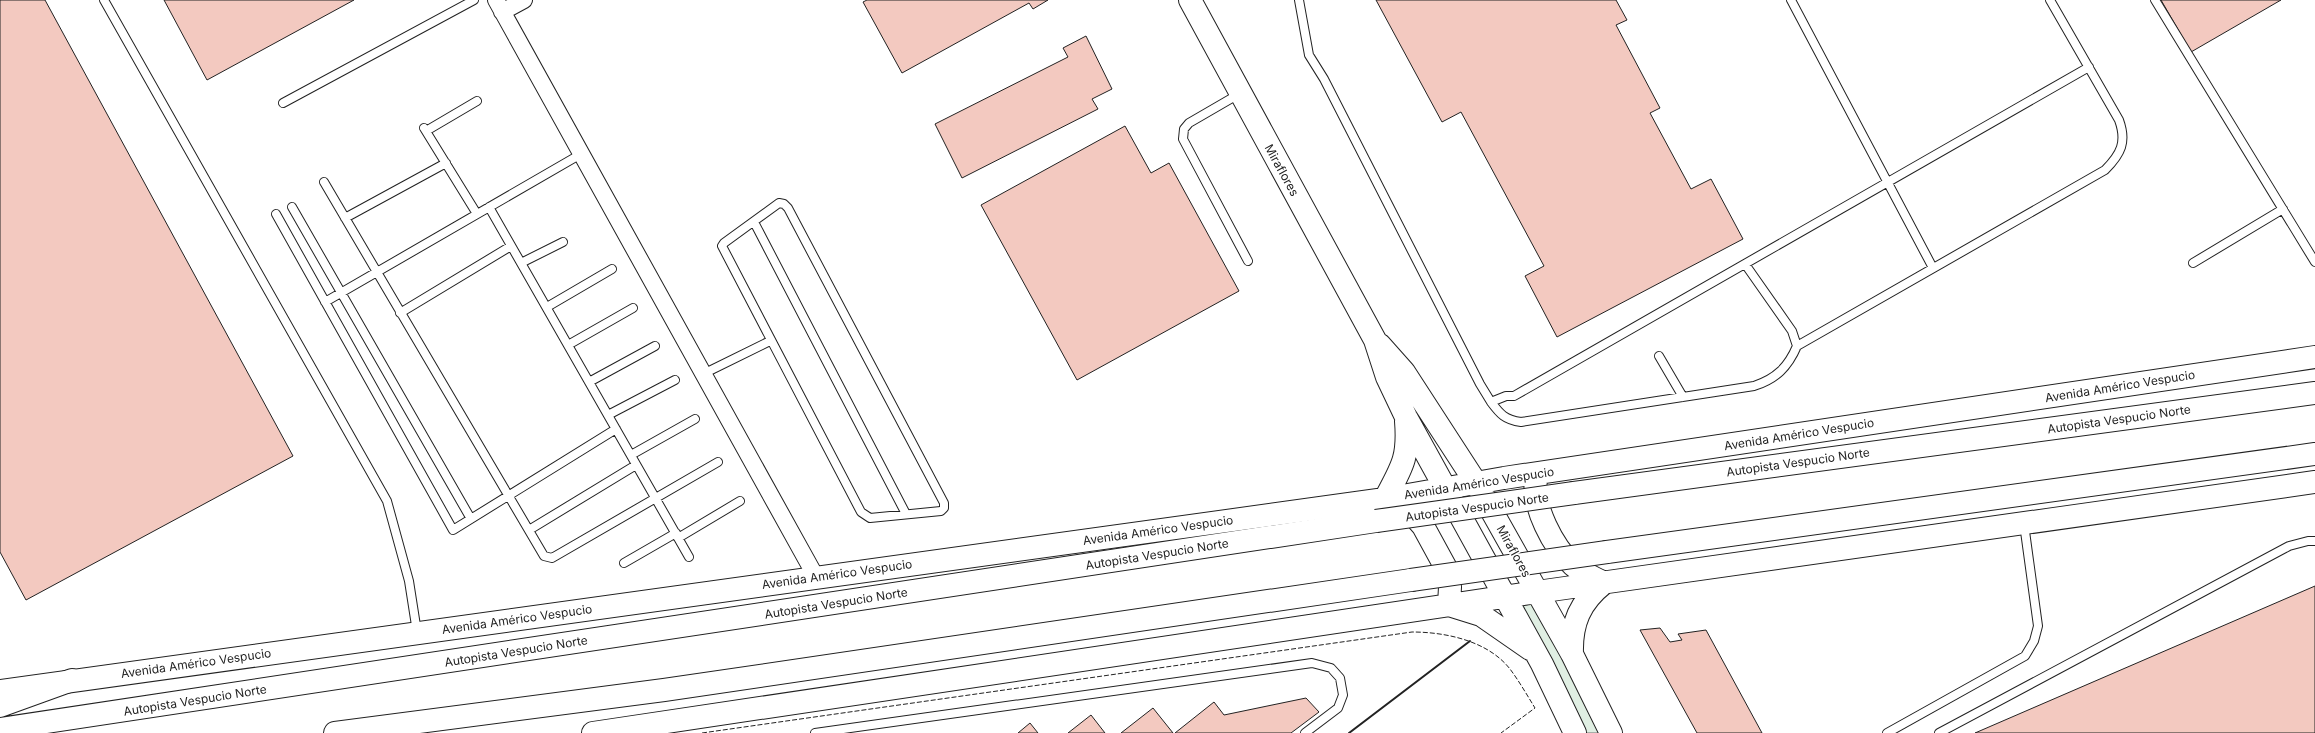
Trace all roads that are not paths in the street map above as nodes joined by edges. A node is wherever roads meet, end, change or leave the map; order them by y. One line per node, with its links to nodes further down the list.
1 (104, 0): 82 (lane)
2 (474, 0): 13 (lane)
3 (524, 0): 9 (street)
4 (1190, 0): 11 (main road, Miraflores)
5 (1298, 0): 52 (lane)
6 (1791, 0): 17 (lane)
7 (2050, 0): 10 (lane)
8 (2156, 0): 20 (lane)
9 (499, 6): 14 (street)
10 (2089, 67): 17 (lane); 32 (lane)
11 (1241, 93): 27 (lane); 40 (main road, Miraflores)
12 (477, 101): 15 (lane)
13 (283, 103)
14 (581, 154): 19 (lane); 47 (street)
15 (446, 163): 22 (lane); 23 (lane)
16 (324, 182): 23 (lane)
17 (1887, 182): 31 (lane); 32 (lane)
18 (292, 207): 35 (lane)
19 (489, 207): 22 (lane); 26 (lane)
20 (2283, 209): 28 (lane); 30 (lane)
21 (276, 214): 36 (lane)
22 (477, 214): 34 (lane)
23 (345, 218): 34 (lane)
24 (754, 222): 41 (lane); 69 (lane); 69 (lane)
25 (563, 242): 29 (lane)
26 (511, 246): 29 (lane); 39 (lane)
27 (1248, 261)
28 (2315, 262)
29 (521, 263): 37 (lane)
30 (2194, 263)
31 (1745, 264): 44 (lane); 52 (lane)
32 (1934, 268): 44 (lane)
33 (612, 269): 37 (lane)
34 (376, 273): 35 (lane); 39 (lane)
35 (341, 293): 36 (lane); 70 (lane)
36 (325, 302): 70 (lane)
37 (547, 307): 42 (lane)
38 (633, 308): 42 (lane)
39 (400, 313): 65 (lane)
40 (1375, 340): 54 (main road, Miraflores); 63 (main road, Miraflores)
41 (770, 341): 47 (lane); 69 (lane)
42 (568, 345): 49 (lane)
43 (655, 346): 49 (lane)
44 (1797, 346): 51 (lane)
45 (1658, 356): 51 (lane)
46 (2315, 357): 61 (main road, Avenida Américo Vespucio)
47 (703, 374): 77 (street)
48 (675, 380): 53 (lane)
49 (589, 382): 53 (lane)
50 (2315, 393): 88 (main road, Autopista Vespucio Norte, bridge)
51 (1683, 397): 52 (lane)
52 (1491, 402)
53 (608, 415): 56 (lane)
54 (1406, 417): 64 (main road, Miraflores); 67 (main road)
55 (695, 419): 58 (lane)
56 (616, 429): 58 (lane); 65 (lane)
57 (2315, 454): 90 (main road, bridge)
58 (631, 455): 60 (lane)
59 (718, 462): 66 (lane)
60 (636, 465): 66 (lane); 72 (lane)
61 (1538, 473): 63 (main road, Avenida Américo Vespucio); 78 (main road)
62 (2315, 482): 71 (main road)
63 (1476, 483): 64 (main road, Avenida Américo Vespucio); 79 (main road, Miraflores)
64 (1444, 490): 67 (main road, Avenida Américo Vespucio); 80 (main road, Miraflores)
65 (508, 495): 70 (lane); 72 (lane)
66 (656, 498): 72 (lane); 73 (lane)
67 (1385, 499): 77 (main road, Avenida Américo Vespucio); 81 (main road)
68 (740, 501): 73 (lane)
69 (906, 514)
70 (470, 519)
71 (2024, 524): 78 (main road); 95 (lane)
72 (529, 530)
73 (677, 536): 75 (lane); 76 (lane)
74 (2315, 541): 96 (lane)
75 (689, 557)
76 (624, 564)
77 (816, 577): 82 (main road, Avenida Américo Vespucio)
78 (1604, 583): 79 (main road); 84 (main road)
79 (1538, 592): 80 (main road); 84 (main road, Miraflores)
80 (1505, 597): 81 (main road); 83 (main road, Miraflores)
81 (1450, 606): 83 (main road); 91 (main road)
82 (416, 632): 85 (main road, Avenida Américo Vespucio)
83 (1536, 653): 89 (main road, Miraflores)
84 (1572, 654): 94 (main road, Miraflores)
85 (72, 680): 86 (main road, Avenida Américo Vespucio); 87 (main road)
86 (0, 691)
87 (0, 706)
88 (0, 729)
89 (1570, 731)
90 (335, 733)
91 (593, 733)
92 (815, 733): 93 (lane)
93 (1305, 733)
94 (1611, 733)
95 (1888, 733)
96 (1939, 733)

